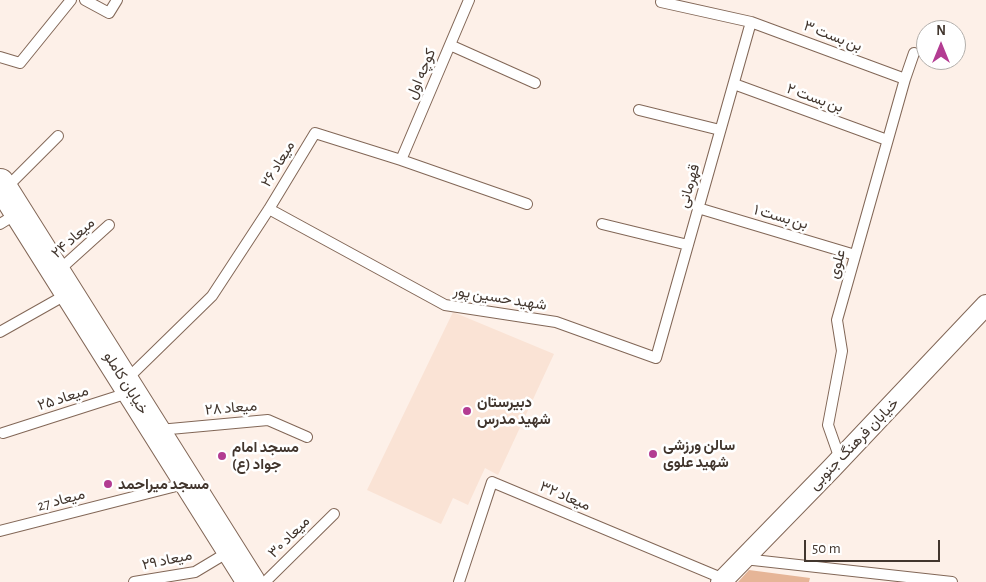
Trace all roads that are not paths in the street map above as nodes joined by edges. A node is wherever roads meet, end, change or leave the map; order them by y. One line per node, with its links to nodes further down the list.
1 (70, 0): 9 (lane)
2 (85, 0): 3 (lane)
3 (117, 0)
4 (469, 0): 7 (lane, کوچه اول)
5 (661, 2): 6 (lane, بن بست ۳)
6 (751, 22): 10 (lane, بن بست ۳); 12 (lane, قهرمانی)
7 (450, 45): 11 (lane); 17 (lane, کوچه اول)
8 (914, 53): 10 (lane, علوی)
9 (0, 57)
10 (904, 79): 16 (lane, علوی)
11 (535, 82)
12 (734, 84): 14 (lane, قهرمانی); 16 (lane, بن بست ۲)
13 (639, 110): 14 (lane)
14 (720, 130): 20 (lane, قهرمانی)
15 (58, 136): 18 (lane)
16 (887, 140): 26 (lane, علوی)
17 (401, 160): 19 (lane, میعاد ۲۶); 21 (lane, میعاد ۲۶)
18 (2, 186): 22 (street, خیابان کاملو)
19 (526, 204)
20 (698, 208): 25 (lane, قهرمانی); 26 (lane, بن بست ۱)
21 (269, 209): 30 (lane, شهید حسین پور); 31 (lane, میعاد ۲۶)
22 (9, 218): 27 (street, خیابان کاملو)
23 (602, 224): 25 (lane)
24 (109, 225): 27 (lane, میعاد ۲۴)
25 (688, 245): 30 (lane, قهرمانی)
26 (855, 255): 35 (lane, علوی)
27 (63, 282): 29 (lane, میعاد ۲۴); 31 (street, خیابان کاملو)
28 (986, 305): 35 (street, خیابان فرهنگ جنوبی)
29 (0, 332)
30 (656, 358)
31 (128, 387): 32 (street, خیابان کاملو); 33 (lane, میعاد ۲۵)
32 (155, 430): 34 (lane, میعاد ۲۸); 36 (street, خیابان کاملو)
33 (3, 433)
34 (307, 437)
35 (840, 459): 40 (street, خیابان فرهنگ جنوبی)
36 (188, 482): 38 (lane, میعاد 27); 39 (street, خیابان کاملو)
37 (334, 514): 44 (lane, میعاد ۳۰)
38 (0, 531)
39 (231, 550): 42 (lane, میعاد ۲۹); 43 (street, خیابان کاملو)
40 (743, 559): 41 (street, خیابان فرهنگ جنوبی); 46 (lane)
41 (722, 580): 45 (lane, میعاد ۳۲)
42 (134, 582)
43 (251, 582)
44 (265, 582)
45 (459, 582)
46 (952, 582)

